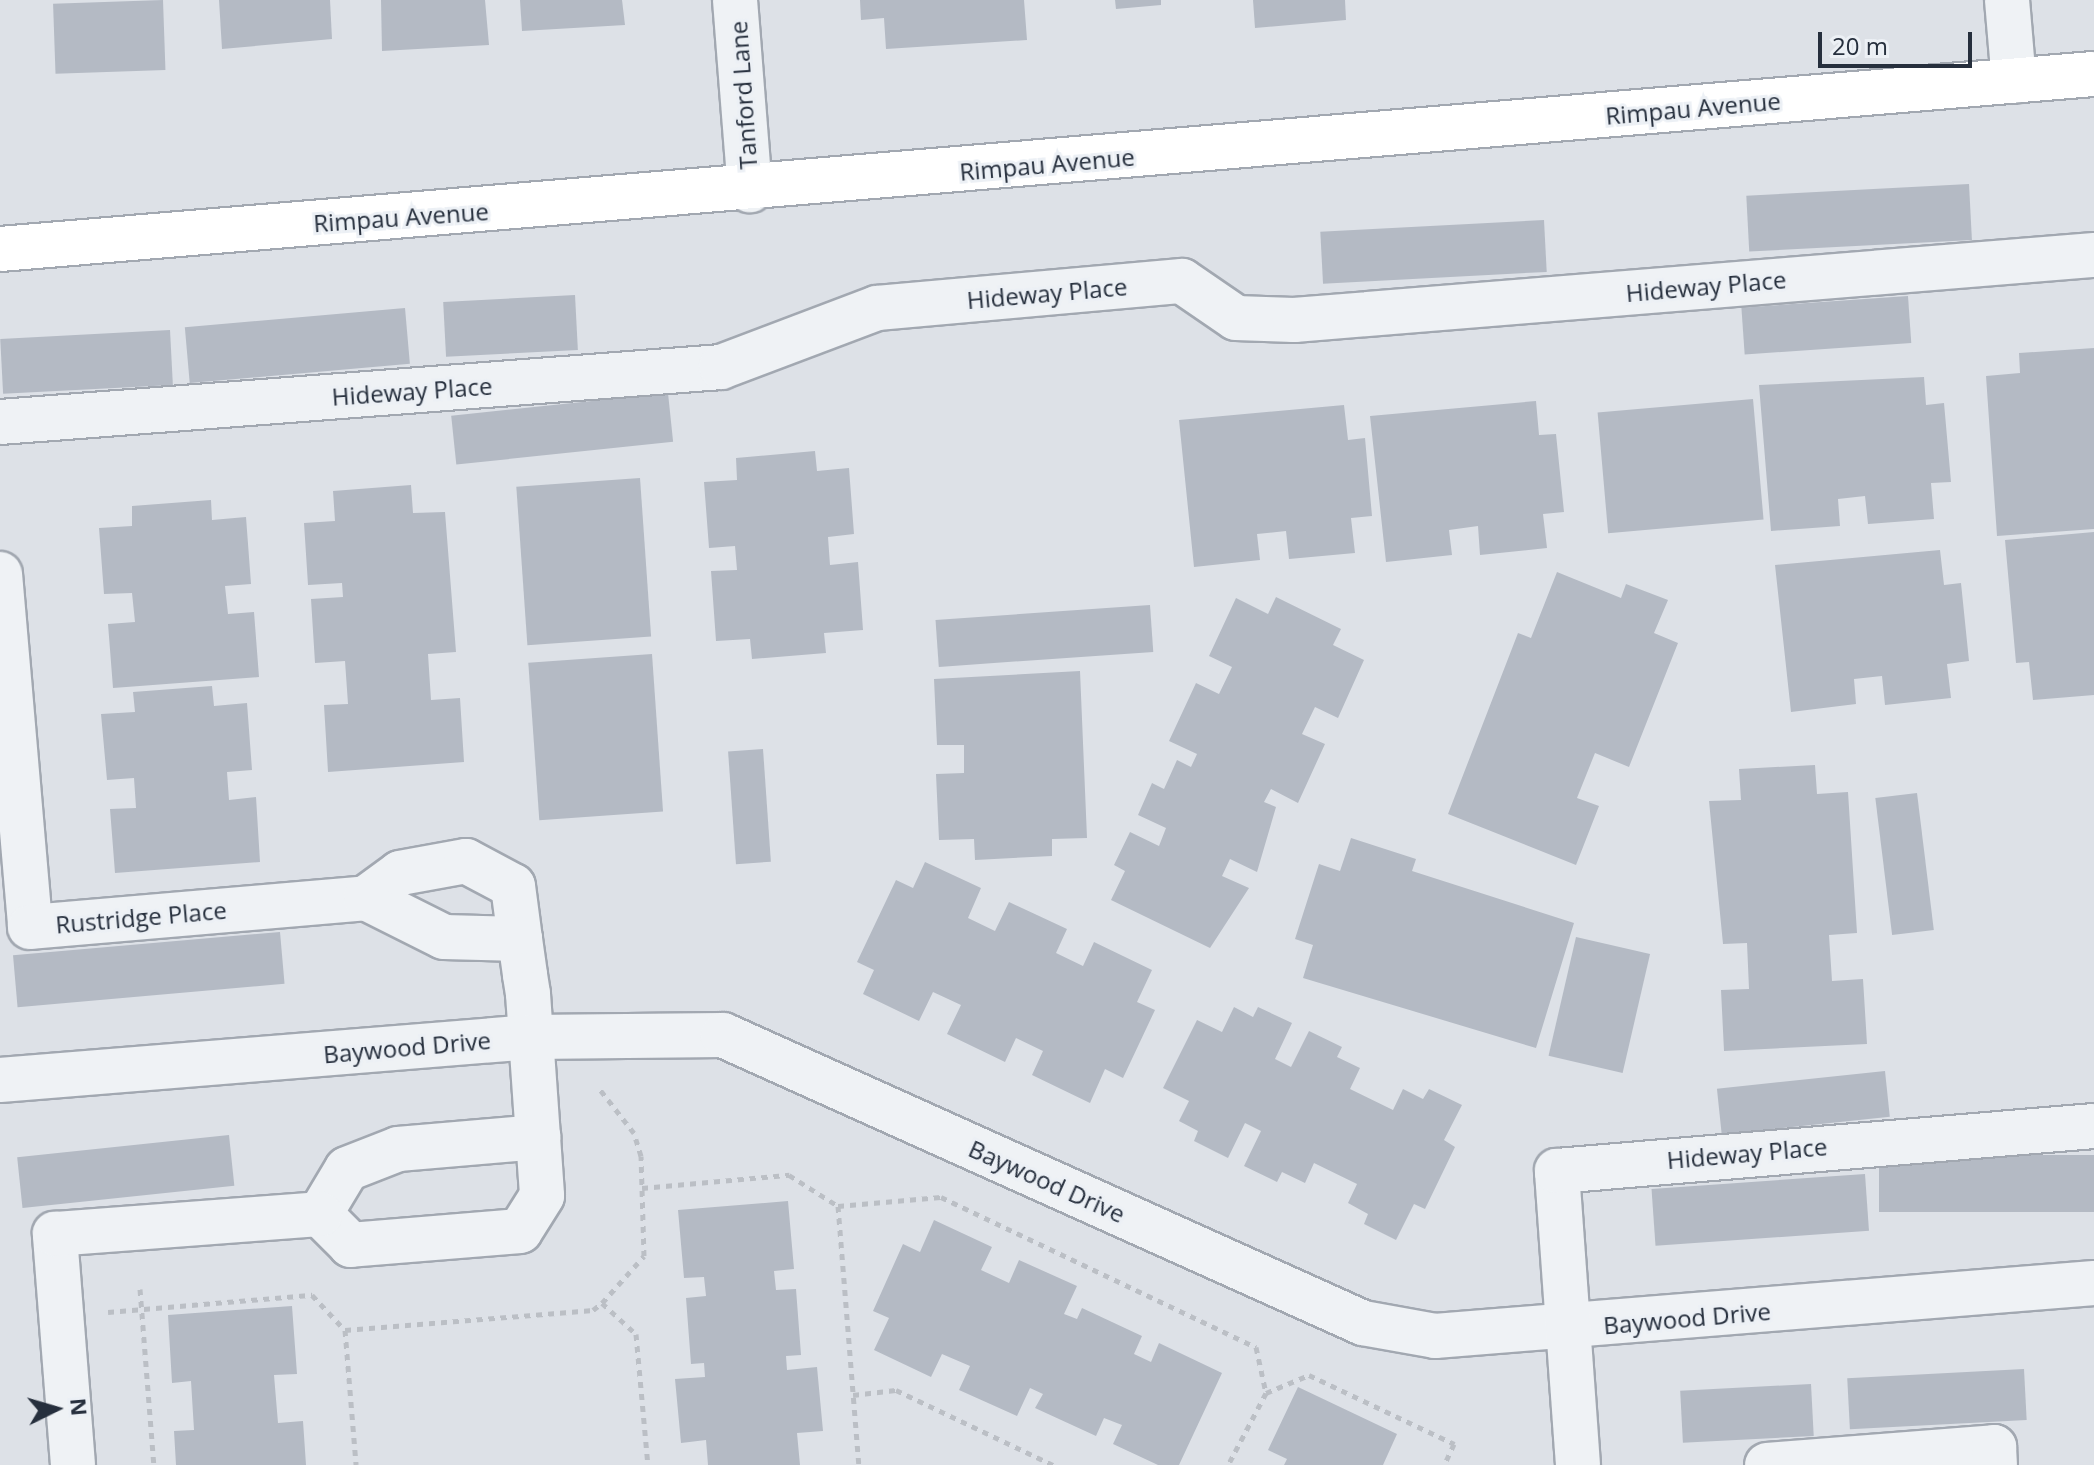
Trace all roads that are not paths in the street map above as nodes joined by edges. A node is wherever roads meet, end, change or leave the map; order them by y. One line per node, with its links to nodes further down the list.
1 (735, 0): 5 (street, Tanford Lane)
2 (2007, 0): 4 (street)
3 (2094, 74): 4 (main road, Rimpau Avenue)
4 (2014, 81): 5 (main road, Rimpau Avenue)
5 (750, 190): 6 (main road, Rimpau Avenue)
6 (0, 249)
7 (2094, 255): 8 (street, Hideway Place)
8 (0, 422)
9 (0, 574): 10 (street, Rustridge Place)
10 (366, 898): 11 (street); 11 (street)
11 (520, 939): 12 (street)
12 (531, 1037): 13 (street, Baywood Drive); 15 (street); 18 (street, Baywood Drive)
13 (0, 1080)
14 (2094, 1126): 18 (street, Hideway Place)
15 (538, 1137): 16 (street); 16 (street)
16 (320, 1214): 19 (street)
17 (2094, 1283): 18 (street, Baywood Drive)
18 (1569, 1328): 20 (street)
19 (73, 1465)
20 (1578, 1465)
21 (1767, 1465): 22 (street)
22 (1995, 1465)

